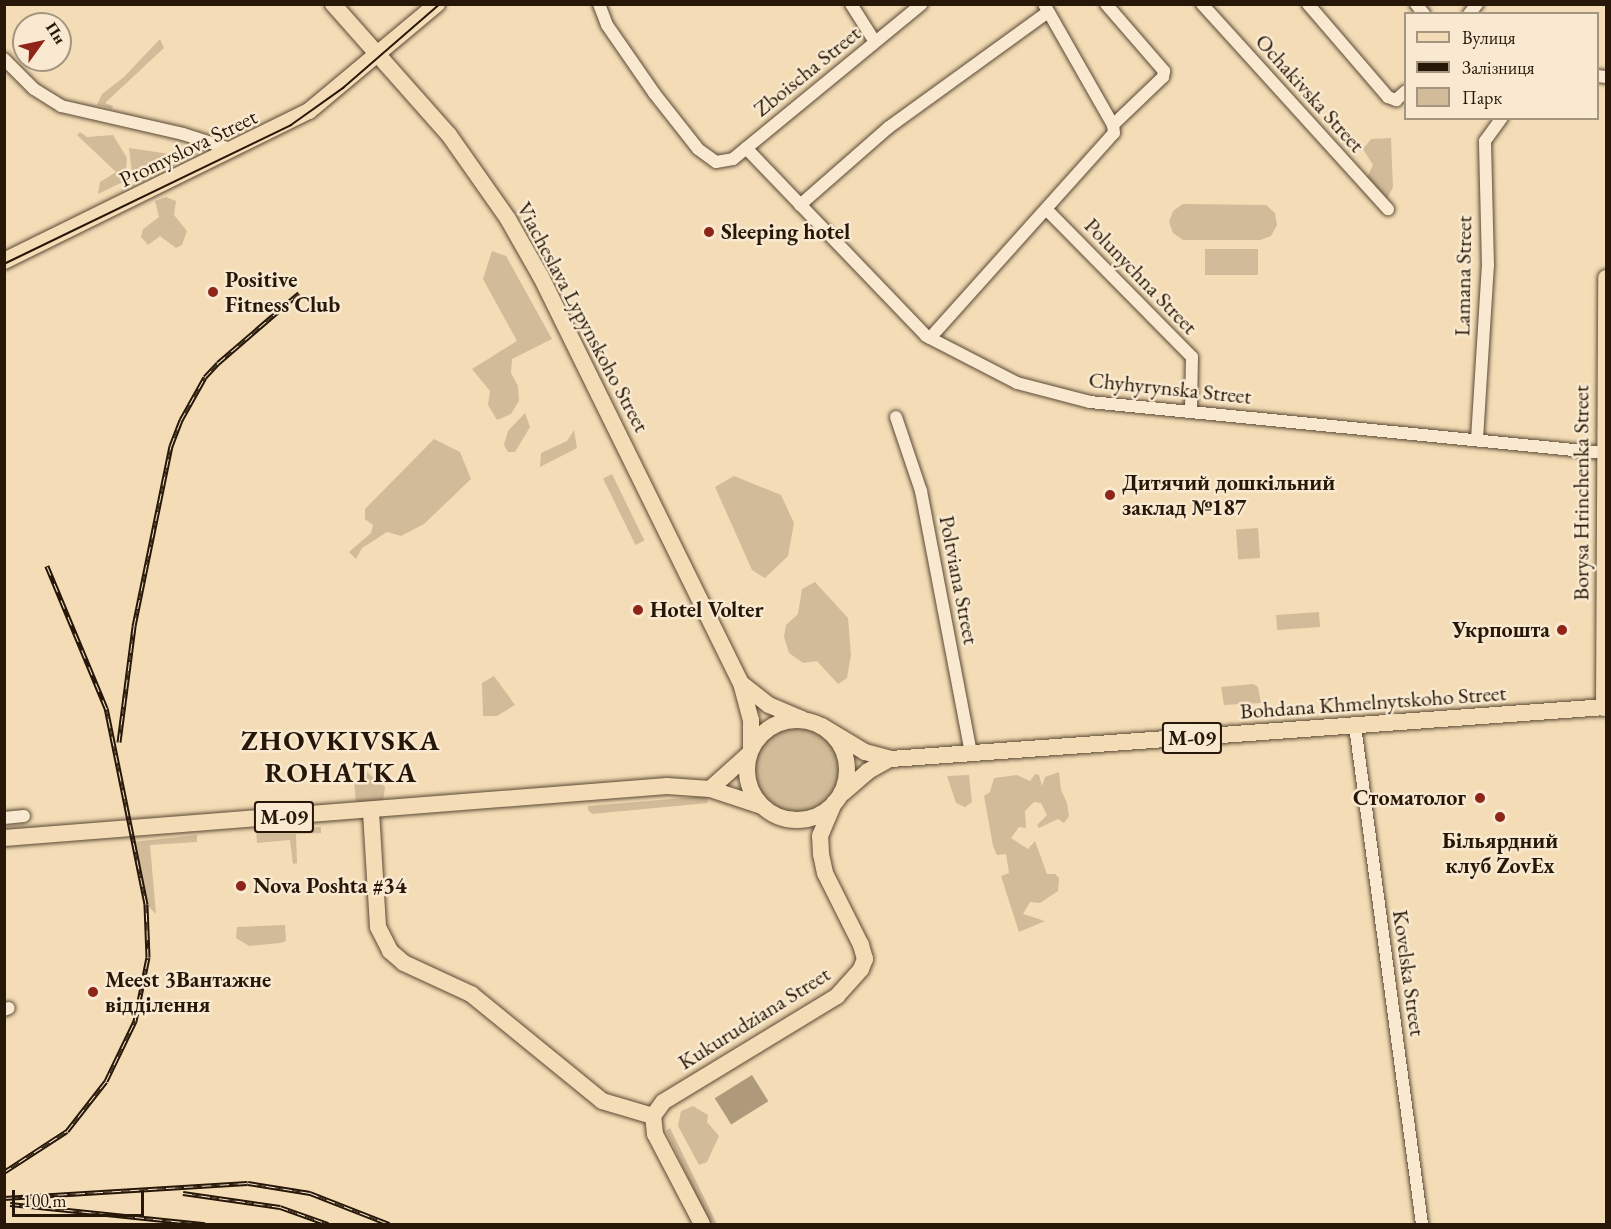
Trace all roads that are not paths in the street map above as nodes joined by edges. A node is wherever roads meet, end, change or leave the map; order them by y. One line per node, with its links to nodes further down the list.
1 (333, 4): 11 (main road, Viacheslava Lypynskoho Street)
2 (437, 4): 11 (main road, Promyslova Street)
3 (600, 4): 16 (street, Zboischa Street)
4 (851, 4): 10 (street)
5 (1106, 4): 15 (street)
6 (1202, 4): 19 (street, Ochakivska Street)
7 (1308, 4): 13 (street)
8 (914, 7): 10 (street, Zboischa Street)
9 (1046, 8): 15 (street); 18 (street)
10 (875, 42): 16 (street, Zboischa Street)
11 (380, 55): 17 (main road, Promyslova Street); 29 (main road, Viacheslava Lypynskoho Street)
12 (4, 59): 17 (street)
13 (1404, 93)
14 (1501, 120): 26 (street, Lamana Street)
15 (1113, 125): 20 (street)
16 (746, 148): 18 (street, Chyhyrynska Street)
17 (233, 150): 21 (main road, Promyslova Street)
18 (800, 205): 23 (street, Chyhyrynska Street)
19 (1388, 209)
20 (1048, 211): 23 (street); 24 (street, Polunychna Street)
21 (4, 261)
22 (1606, 278): 27 (main road, Borysa Hrinchenka Street)
23 (930, 338): 24 (street, Chyhyrynska Street)
24 (1191, 411): 26 (street, Chyhyrynska Street)
25 (896, 417): 35 (street, Poltviana Street)
26 (1477, 440): 27 (street, Chyhyrynska Street)
27 (1604, 453): 28 (main road, Borysa Hrinchenka Street)
28 (1605, 589): 30 (main road, Borysa Hrinchenka Street)
29 (741, 683): 31 (main road, Viacheslava Lypynskoho Street); 34 (main road, Viacheslava Lypynskoho Street)
30 (1605, 707): 33 (main road, Bohdana Khmelnytskoho Street / М-09)
31 (806, 720): 32 (main road, М-09); 34 (main road, М-09)
32 (822, 726): 36 (main road, Bohdana Khmelnytskoho Street / М-09); 38 (main road)
33 (1355, 726): 35 (main road, Bohdana Khmelnytskoho Street / М-09); 46 (street, Kovelska Street)
34 (750, 751): 37 (main road, М-09); 39 (main road)
35 (971, 753): 36 (main road, Bohdana Khmelnytskoho Street / М-09)
36 (890, 759): 38 (main road, Bohdana Khmelnytskoho Street / М-09)
37 (710, 789): 39 (main road, М-09); 40 (main road, М-09)
38 (836, 800): 39 (main road, М-09); 44 (main road, Kukurudziana Street)
39 (762, 806)
40 (371, 812): 43 (main road, М-09); 44 (main road)
41 (24, 816): 42 (street)
42 (4, 818)
43 (4, 838)
44 (652, 1116): 45 (main road)
45 (702, 1224)
46 (1422, 1224)

